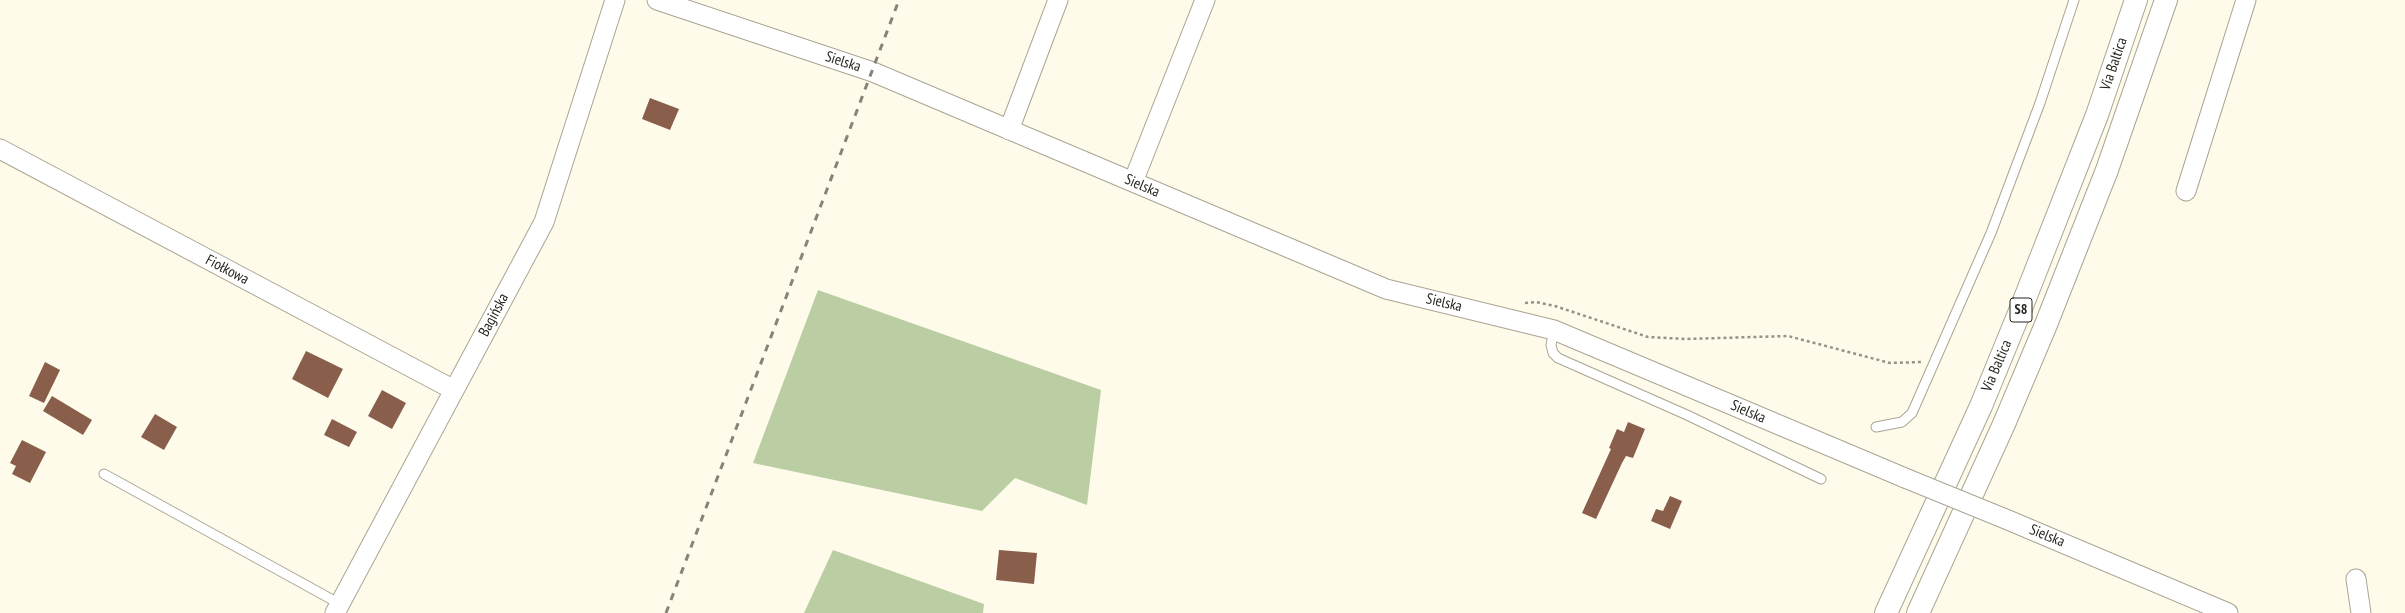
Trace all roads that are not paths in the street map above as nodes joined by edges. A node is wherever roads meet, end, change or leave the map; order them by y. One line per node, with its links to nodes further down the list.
1 (615, 0): 14 (street, Bagińska)
2 (657, 0): 9 (street, Sielska)
3 (1058, 0): 9 (street)
4 (1206, 0): 11 (street)
5 (2074, 0): 15 (lane)
6 (2136, 0): 20 (highway, Via Baltica / S8)
7 (2166, 0): 21 (highway, Via Baltica / S8)
8 (2246, 0): 12 (street)
9 (1009, 130): 11 (street, Sielska)
10 (0, 149): 14 (street, Fiołkowa)
11 (1133, 182): 13 (street, Sielska)
12 (2186, 191)
13 (1554, 330): 17 (lane); 22 (street, Sielska, bridge)
14 (454, 390): 19 (street, Bagińska)
15 (1876, 427)
16 (104, 474): 19 (lane)
17 (1821, 479)
18 (2356, 579): 23 (street)
19 (338, 608)
20 (1886, 613)
21 (1918, 613)
22 (2228, 613)
23 (2361, 613)

